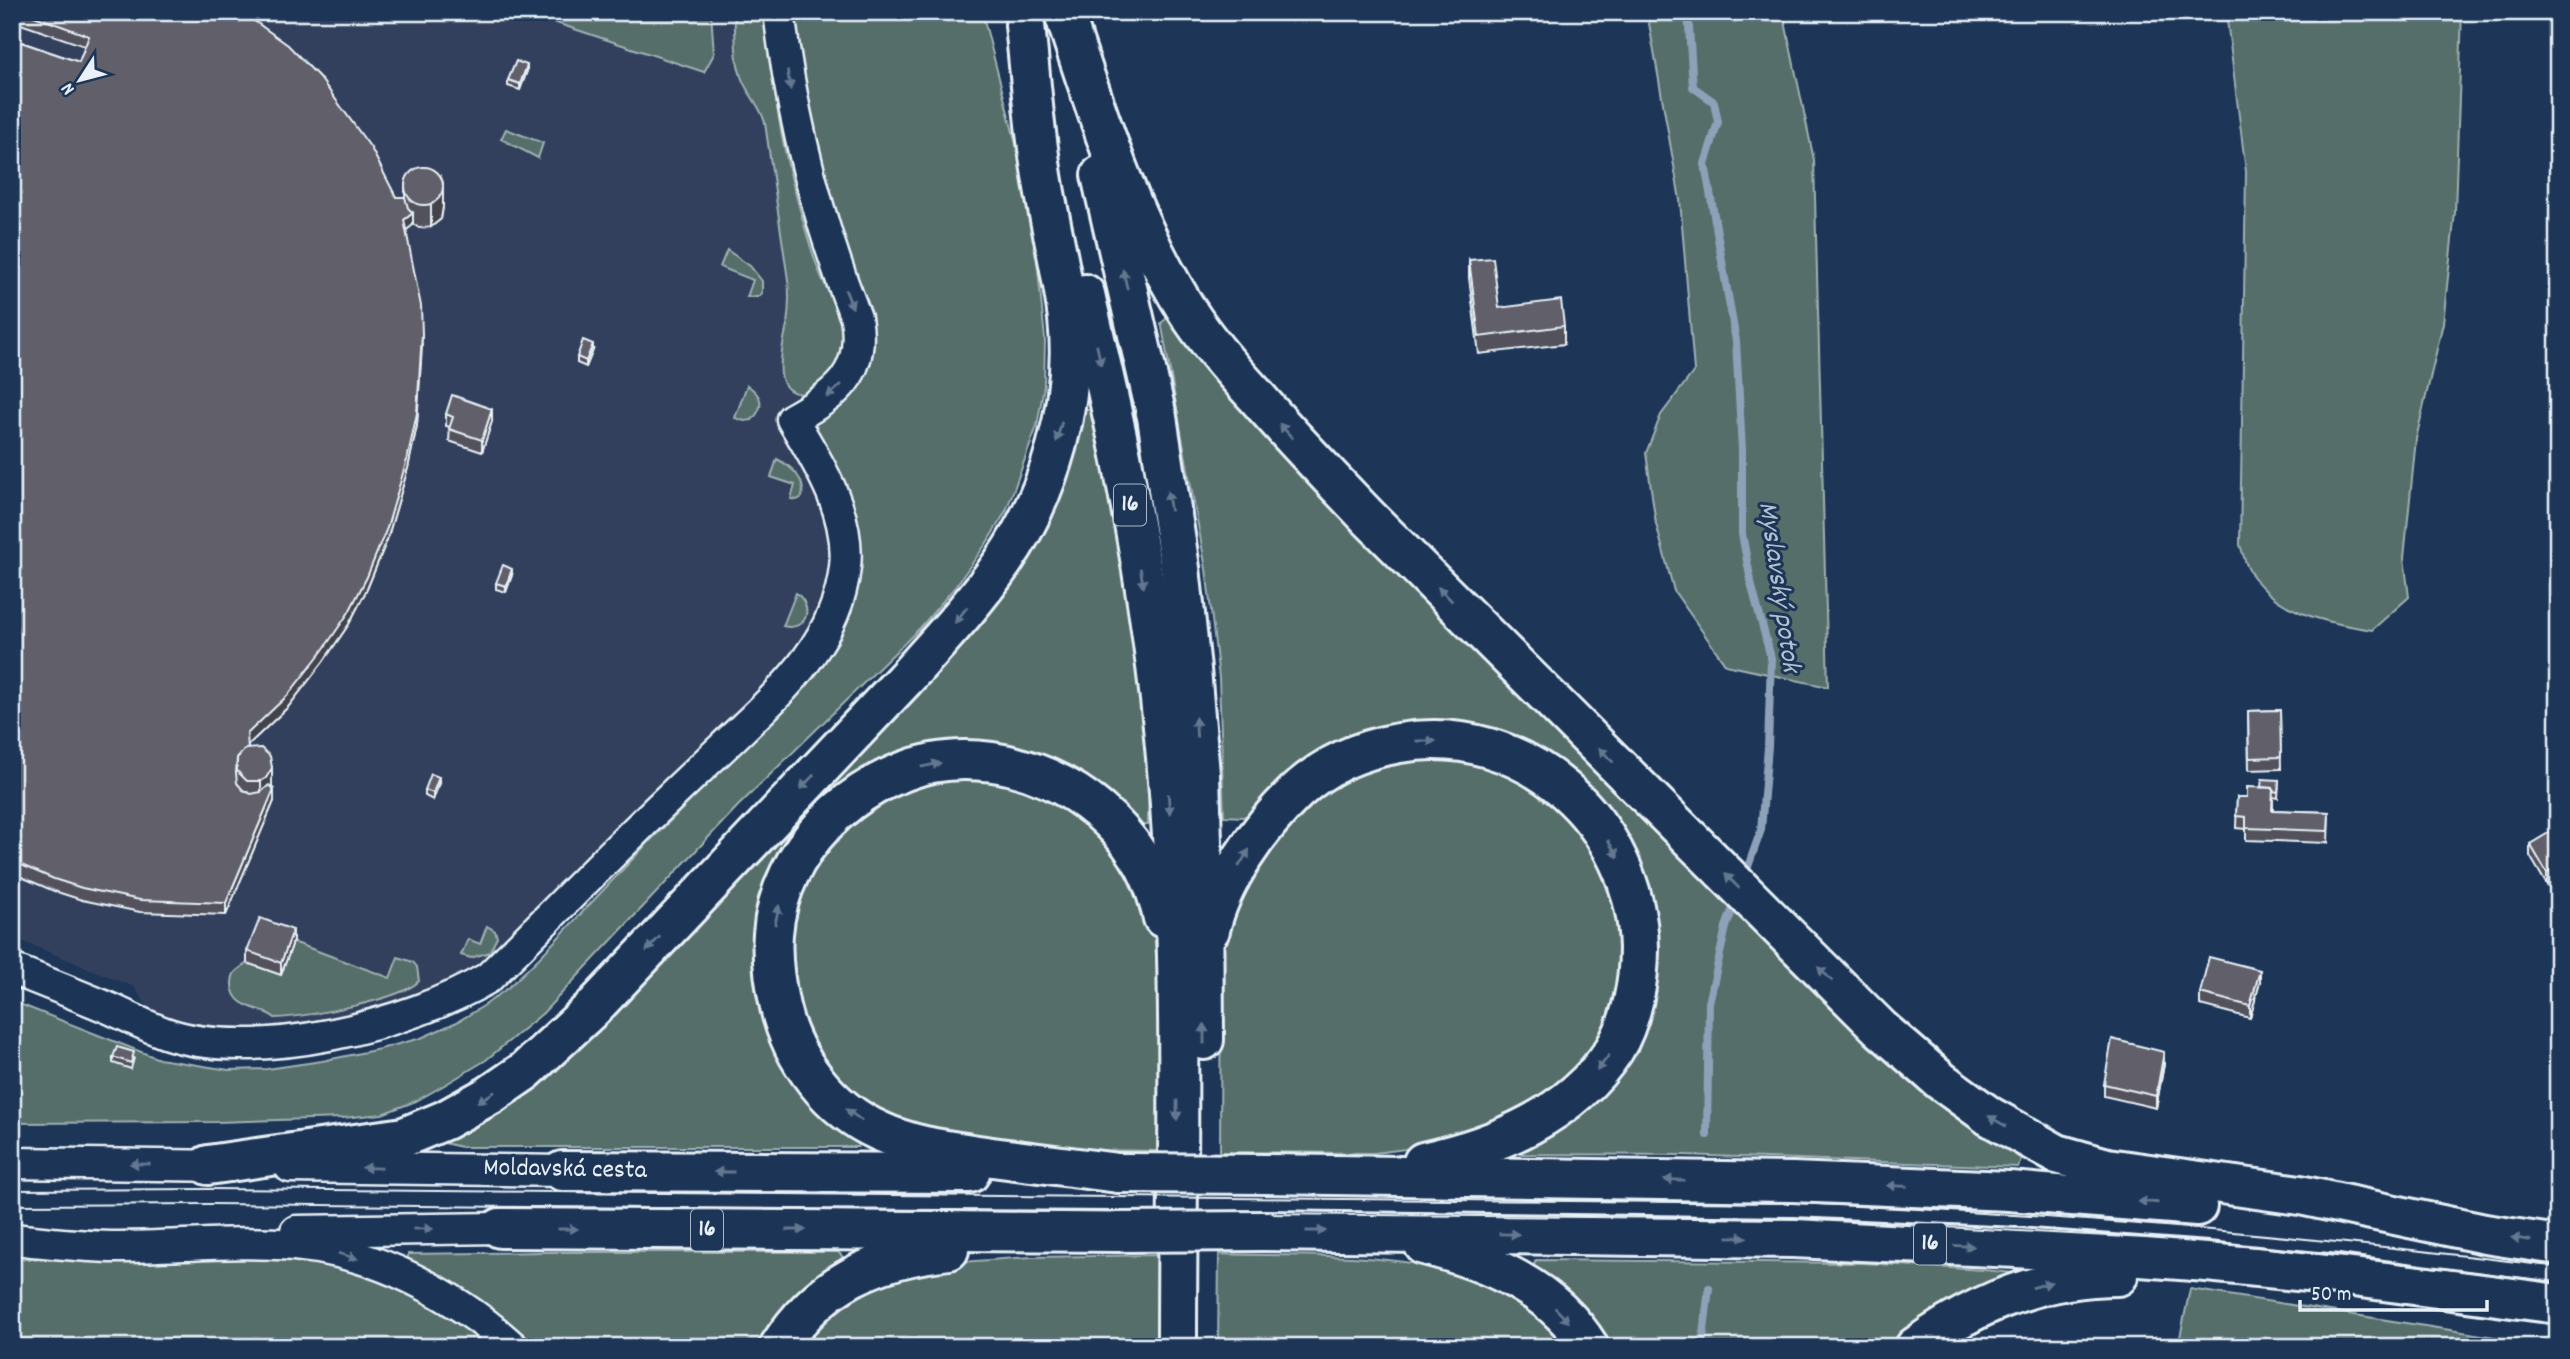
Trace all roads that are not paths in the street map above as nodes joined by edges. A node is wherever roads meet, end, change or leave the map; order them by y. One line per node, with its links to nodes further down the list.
1 (779, 12): 4 (street, one-way to 4)
2 (1064, 13): 5 (highway, 16, one-way to 2); 14 (highway, one-way to 2)
3 (1024, 19): 5 (highway, 16, one-way to 5); 7 (highway, one-way to 7)
4 (12, 969)
5 (1190, 992): 9 (highway, one-way to 5); 10 (highway, one-way to 10); 21 (highway, 16, one-way to 21); 22 (highway, 16, one-way to 5)
6 (12, 1163): 7 (street, Moldavská cesta, one-way to 6)
7 (208, 1165): 8 (street, Moldavská cesta, one-way to 7)
8 (562, 1171): 9 (highway, Moldavská cesta / 16, one-way to 8)
9 (1118, 1173): 10 (highway, 16, bridge)
10 (1367, 1175): 14 (highway, 16, one-way to 10)
11 (500, 1228): 13 (highway, 16, one-way to 13); 15 (street, one-way to 11)
12 (1368, 1231): 13 (highway, 16, one-way to 12, bridge); 17 (highway, 16, one-way to 17); 23 (highway, one-way to 23)
13 (1117, 1232): 20 (highway)
14 (2485, 1234): 16 (highway, 16, one-way to 14)
15 (12, 1237): 19 (street, one-way to 19)
16 (2558, 1245)
17 (2490, 1294): 18 (highway, 16); 24 (highway, one-way to 17)
18 (2558, 1304)
19 (513, 1347)
20 (779, 1347)
21 (1177, 1347)
22 (1204, 1347)
23 (1589, 1347)
24 (1915, 1347)

